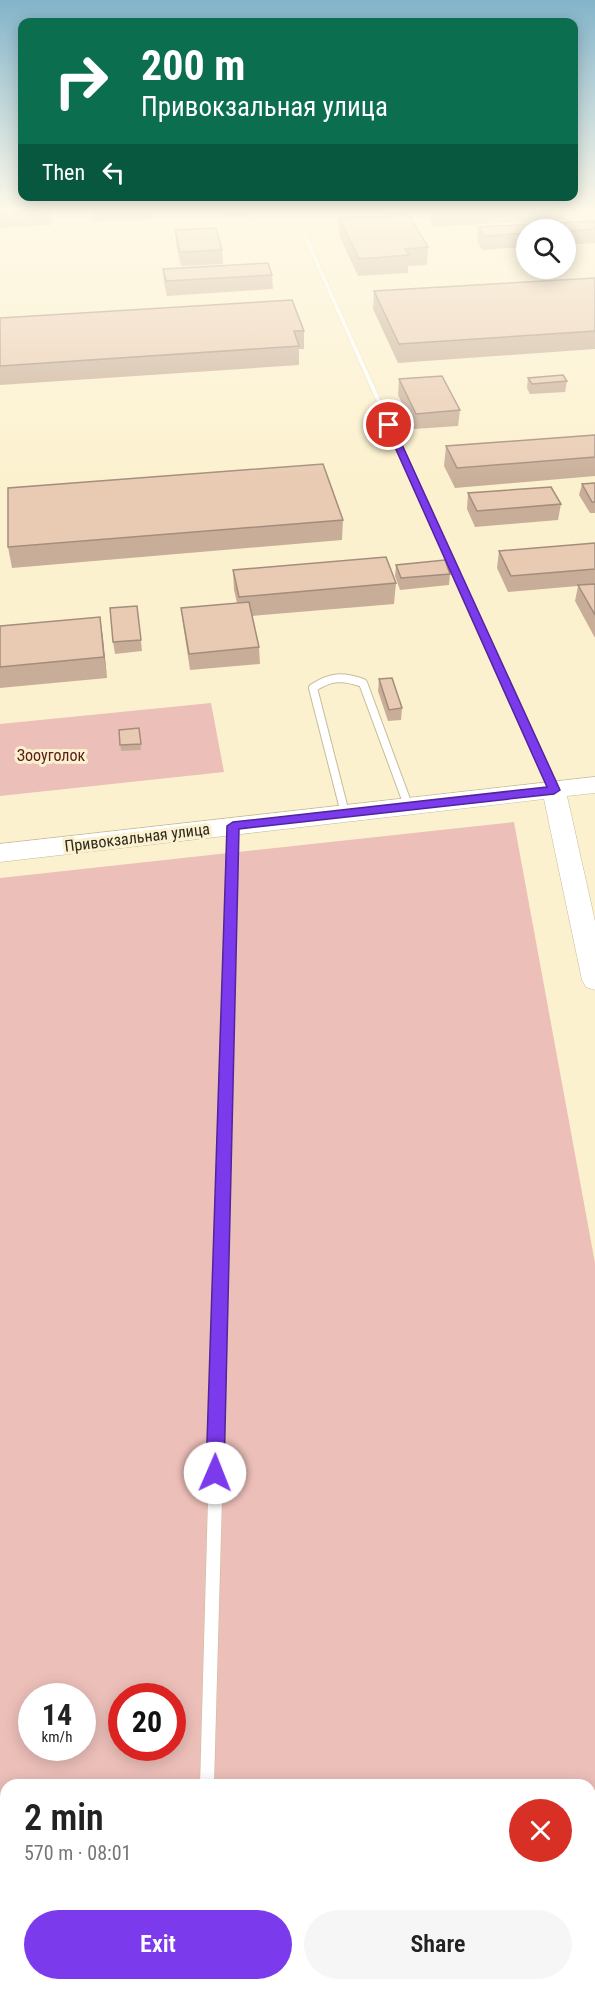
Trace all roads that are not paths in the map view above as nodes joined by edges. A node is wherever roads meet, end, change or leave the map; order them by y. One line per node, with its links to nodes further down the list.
1 (334, 300): 3 (lane)
2 (595, 785): 3 (main road, Привокзальная улица)
3 (554, 790): 4 (main road, Привокзальная улица); 8 (main road)
4 (408, 805): 5 (main road, Привокзальная улица); 5 (lane)
5 (345, 813): 6 (main road, Привокзальная улица)
6 (233, 826): 7 (main road, Привокзальная улица); 9 (lane)
7 (0, 853)
8 (595, 980)
9 (207, 1779)

